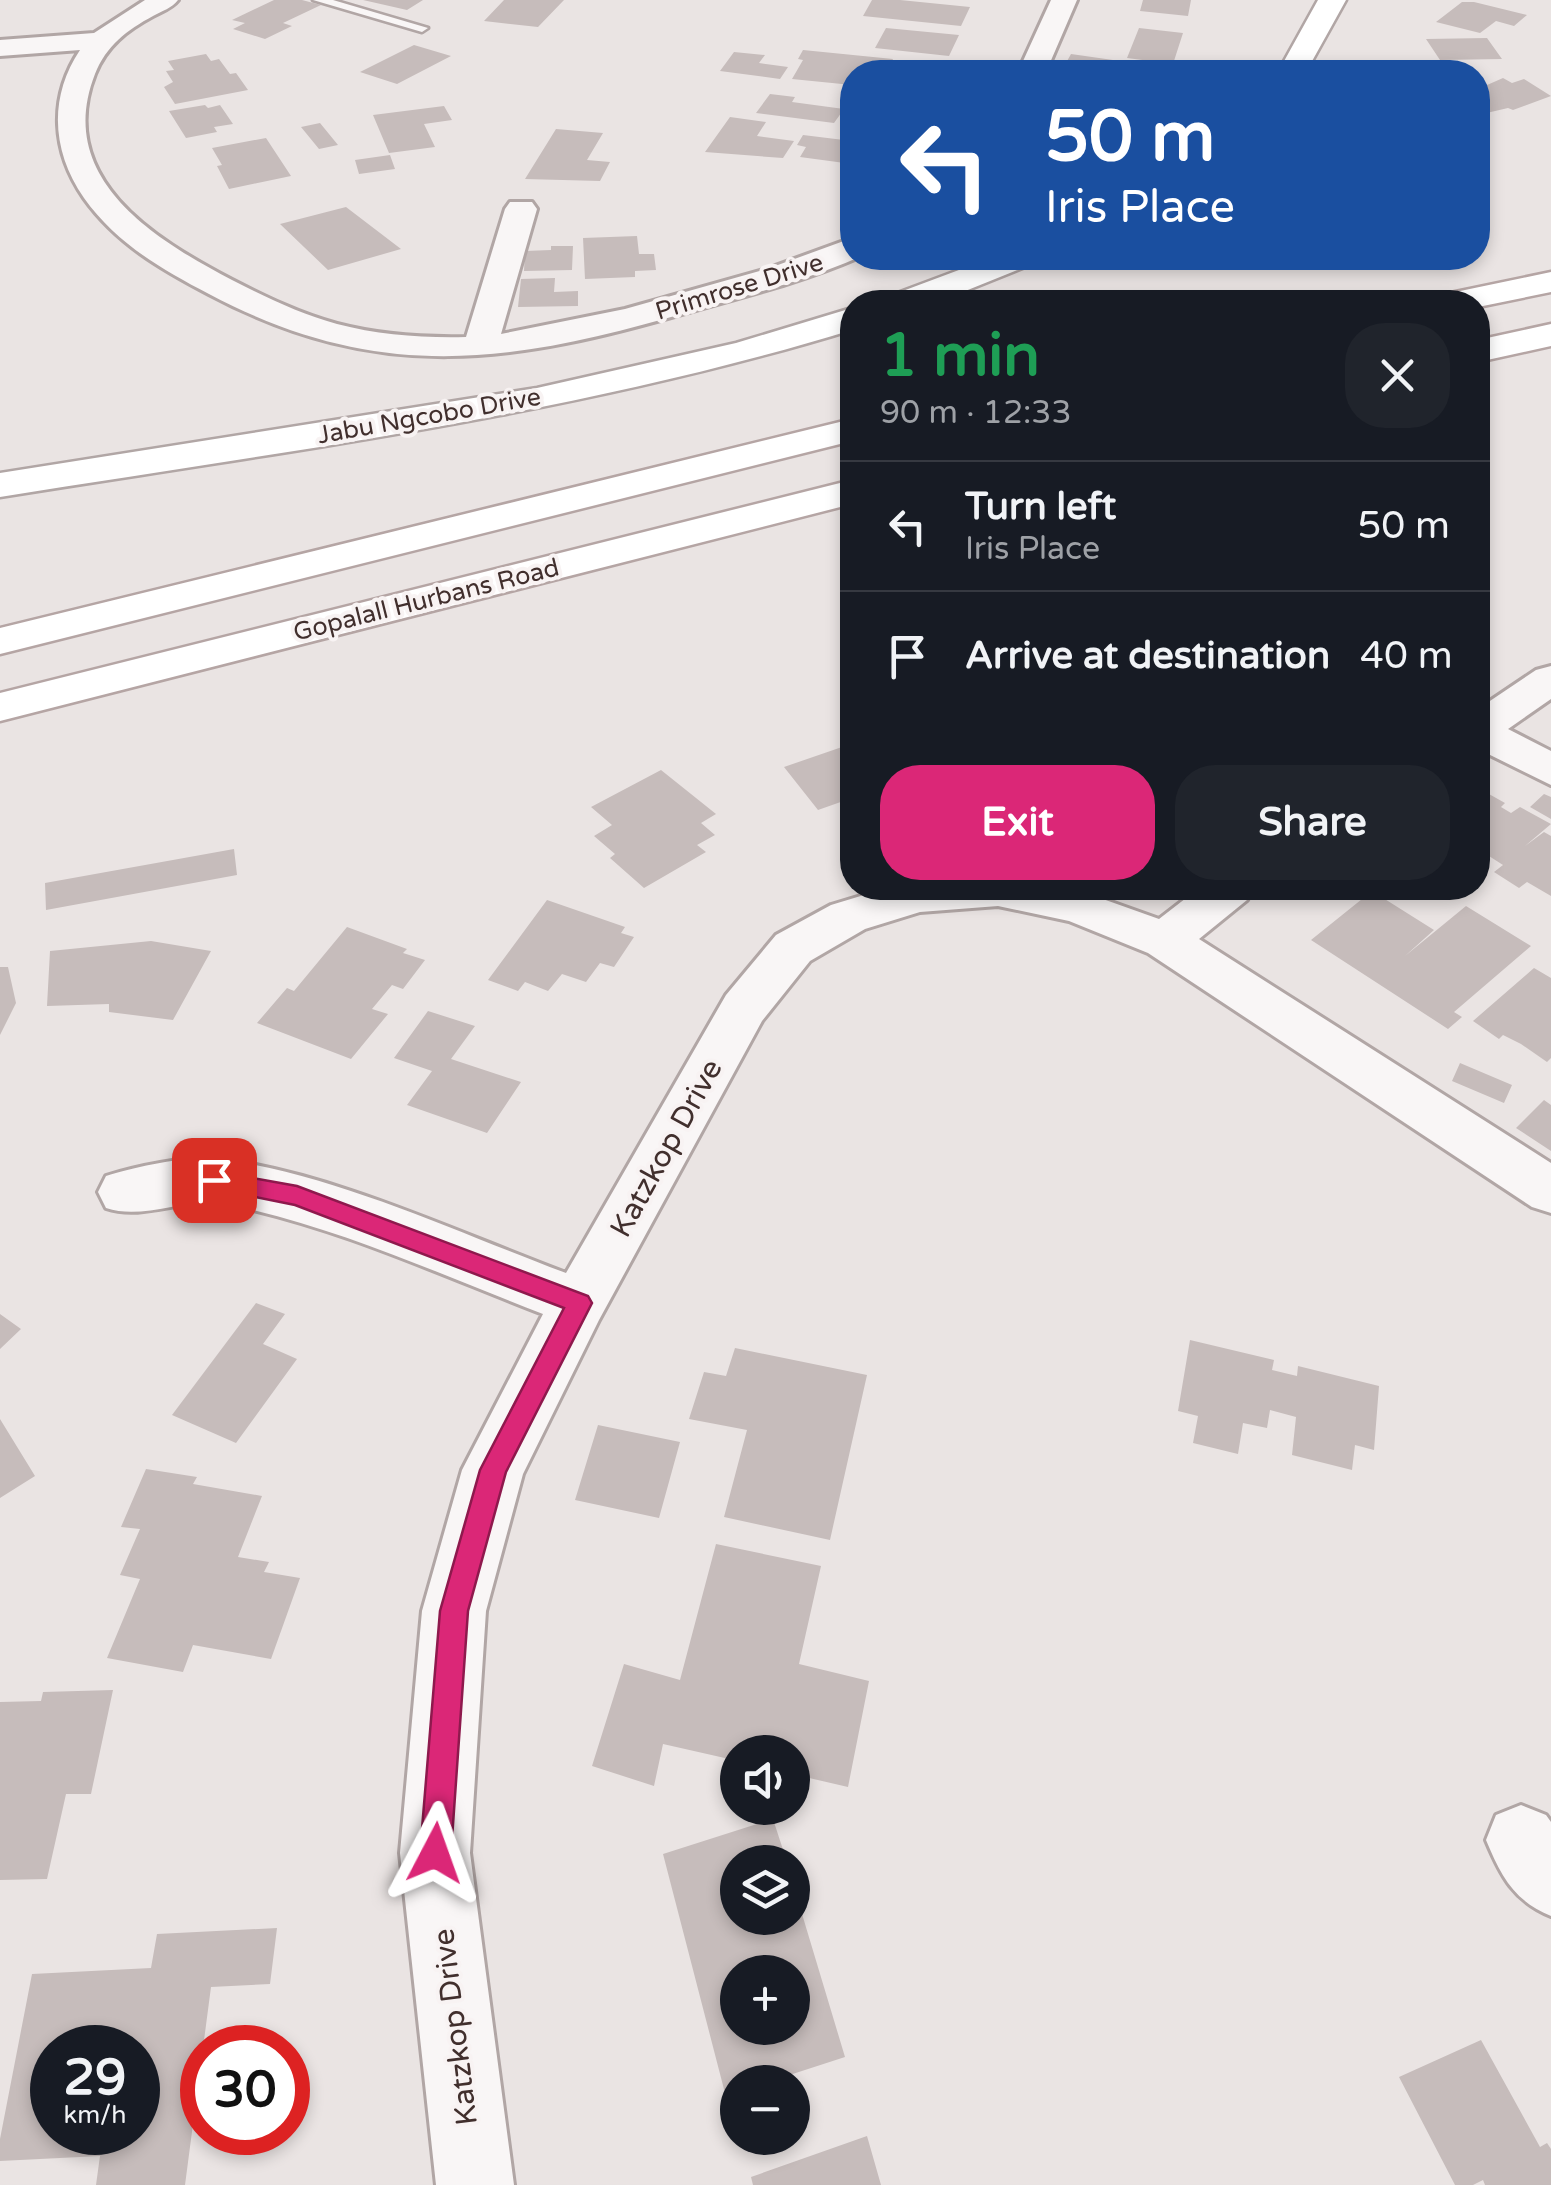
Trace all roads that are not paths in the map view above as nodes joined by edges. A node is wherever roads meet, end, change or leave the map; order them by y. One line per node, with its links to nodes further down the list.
1 (165, 0): 6 (street)
2 (319, 0): 5 (lane)
3 (1064, 0): 8 (street)
4 (1332, 0): 9 (main road)
5 (422, 28)
6 (97, 40): 7 (street); 18 (street, Primrose Drive)
7 (0, 48)
8 (1037, 60)
9 (1299, 60)
10 (520, 209): 18 (street)
11 (840, 253): 18 (street, Primrose Drive)
12 (991, 270): 14 (main road)
13 (1551, 282): 15 (main road)
14 (942, 290)
15 (1490, 294)
16 (840, 322): 21 (main road, Jabu Ngcobo Drive)
17 (1551, 336): 19 (main road)
18 (480, 346)
19 (1490, 349)
20 (840, 433): 23 (main road)
21 (0, 485)
22 (840, 495): 25 (main road, Gopalall Hurbans Road)
23 (0, 641)
24 (1551, 679): 26 (street)
25 (0, 708)
26 (1490, 722)
27 (1490, 737): 28 (street)
28 (1551, 770)
29 (902, 900): 35 (street, Katzkop Drive)
30 (1050, 900): 32 (street, Katzkop Drive)
31 (1215, 900): 32 (street)
32 (1164, 941): 33 (street, Katzkop Drive)
33 (1551, 1191)
34 (125, 1192): 35 (street)
35 (579, 1303): 36 (street, Katzkop Drive)
36 (475, 2185)

